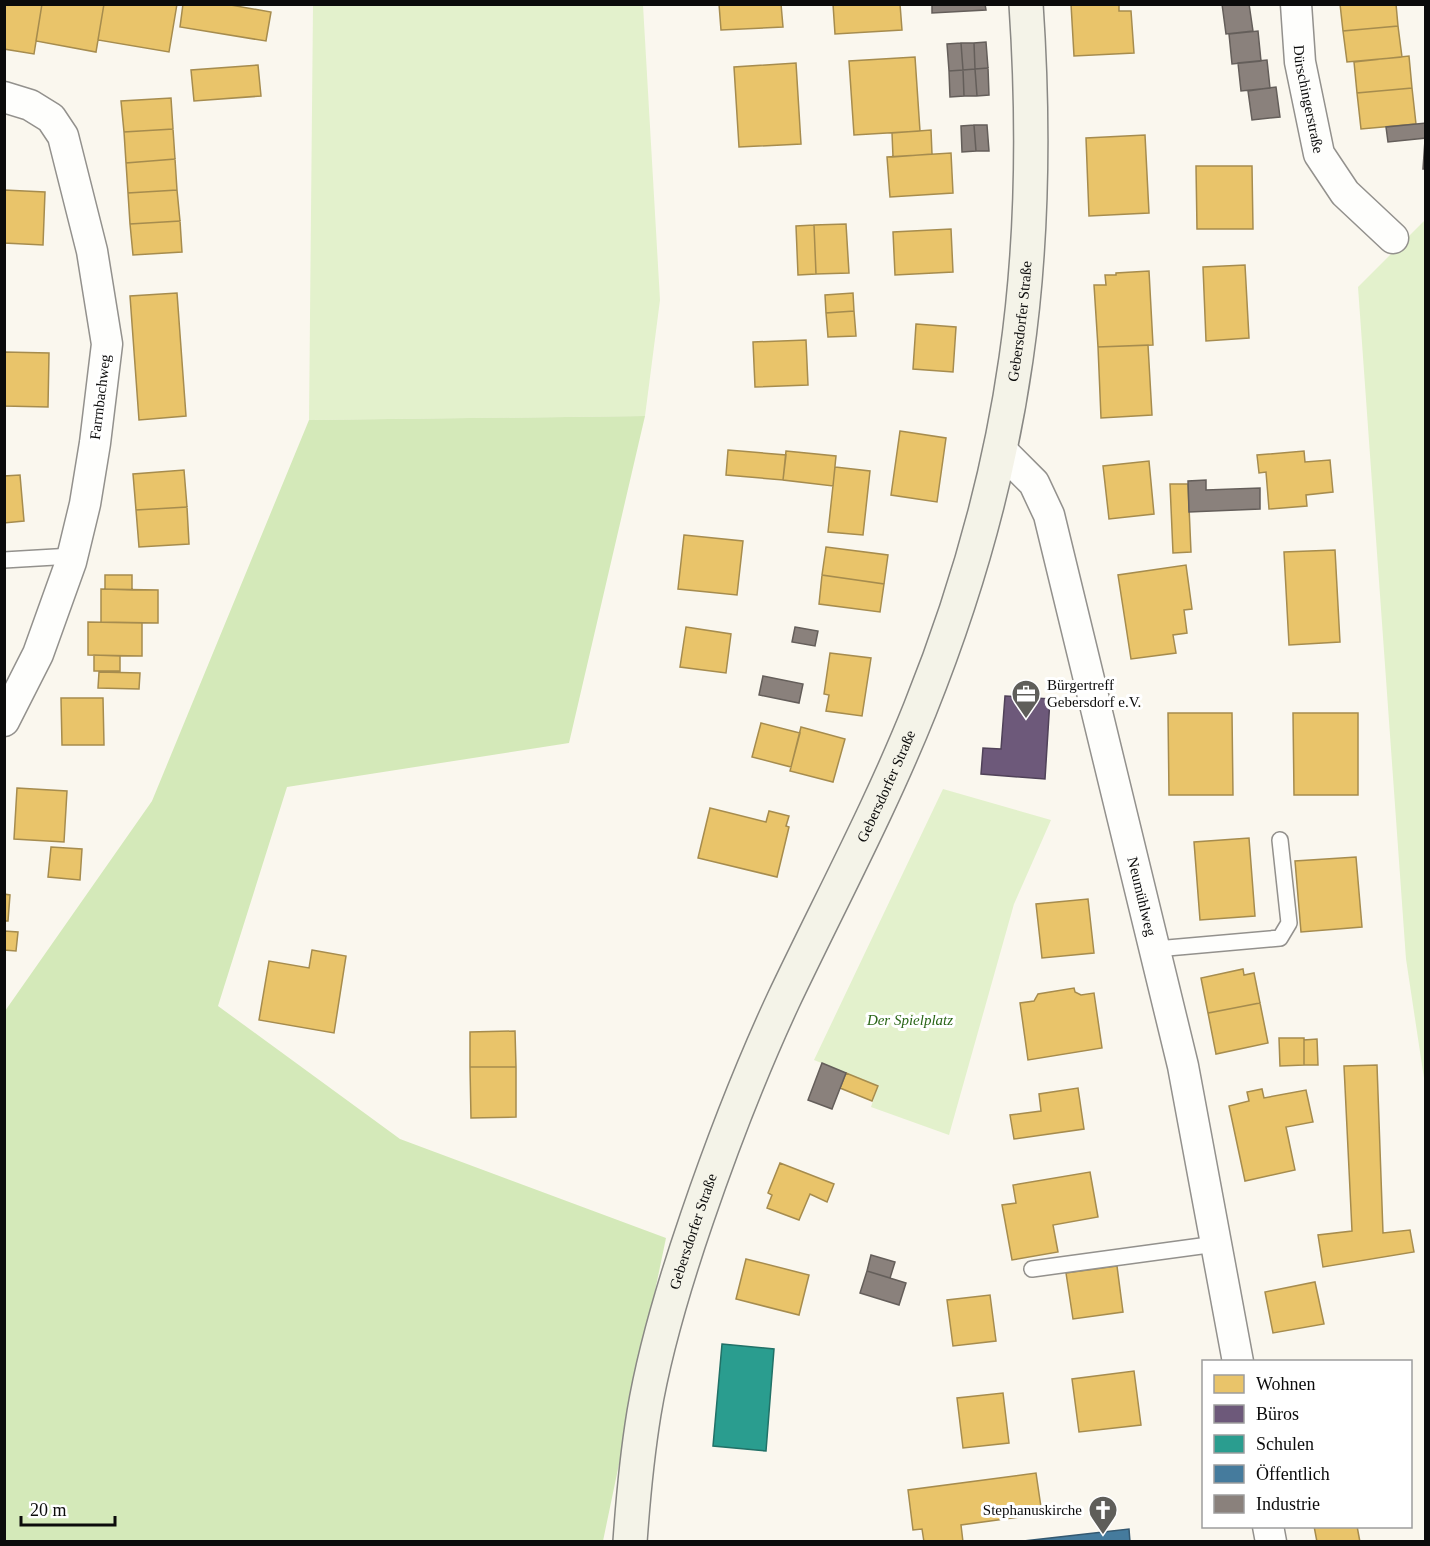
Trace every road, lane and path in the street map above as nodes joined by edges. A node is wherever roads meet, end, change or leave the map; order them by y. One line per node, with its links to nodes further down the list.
1 (1026, 4): 5 (main road, Gebersdorfer Straße)
2 (1296, 4): 4 (street, Dürschingerstraße)
3 (4, 97): 6 (street, Farrnbachweg)
4 (1393, 238)
5 (1000, 449): 10 (street, Neumühlweg); 14 (main road, Gebersdorfer Straße)
6 (72, 556): 7 (lane); 8 (street, Farrnbachweg)
7 (4, 560)
8 (4, 721)
9 (1280, 840): 10 (lane)
10 (1156, 949): 11 (street, Neumühlweg)
11 (1216, 1244): 12 (lane); 13 (street, Neumühlweg)
12 (1032, 1269)
13 (1238, 1360)
14 (630, 1542)

